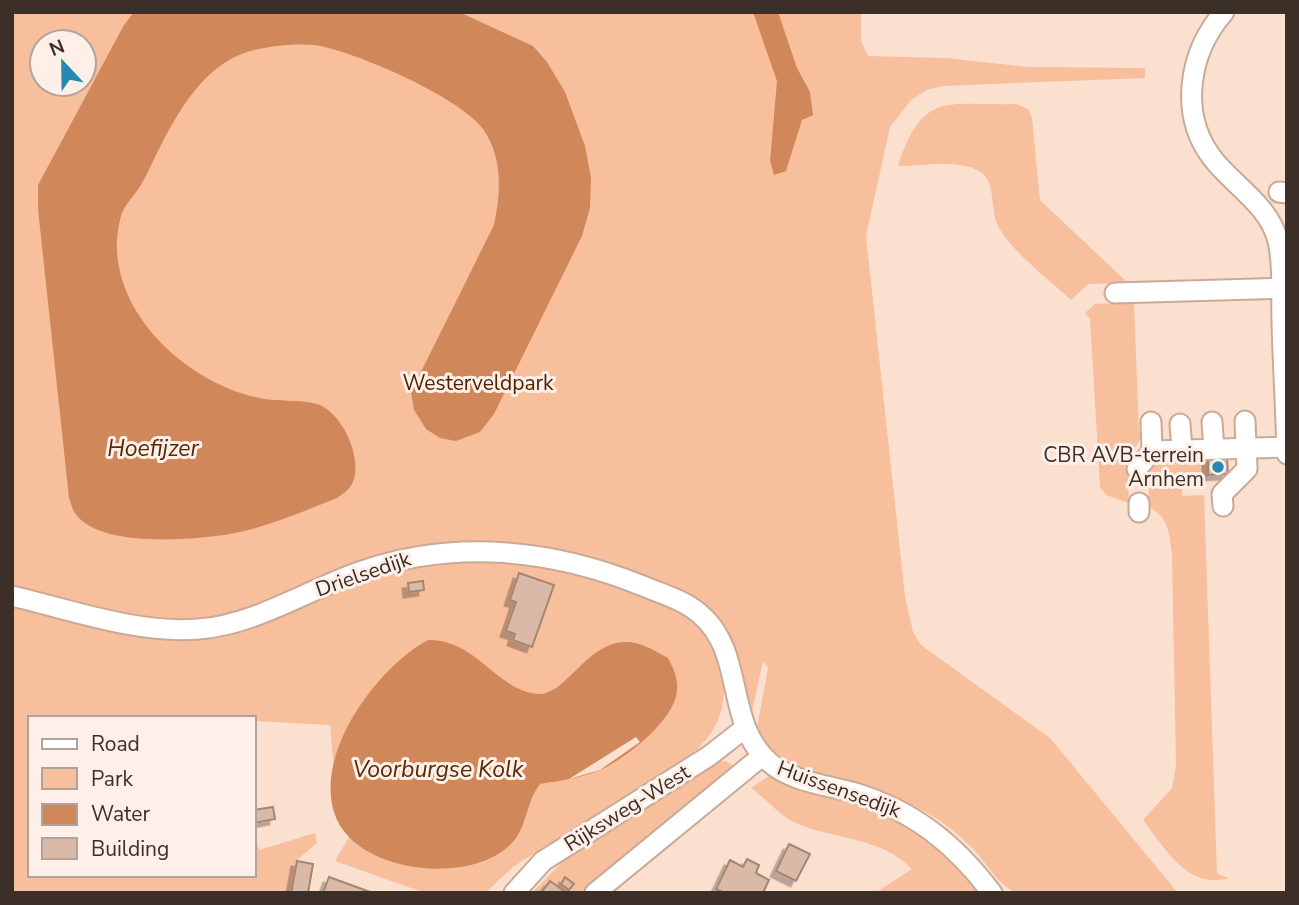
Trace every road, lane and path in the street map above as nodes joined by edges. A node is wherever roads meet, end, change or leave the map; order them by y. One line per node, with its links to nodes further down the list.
1 (1224, 12): 2 (street)
2 (1284, 288): 3 (street); 8 (street)
3 (1115, 293)
4 (1245, 421): 10 (street)
5 (1151, 422): 12 (street)
6 (1212, 422): 9 (street)
7 (1180, 424): 11 (street)
8 (1287, 447): 10 (street); 13 (street)
9 (1214, 449): 10 (street); 11 (street)
10 (1246, 449): 15 (street)
11 (1182, 450): 12 (street)
12 (1152, 451): 14 (street)
13 (1287, 454)
14 (1138, 469)
15 (1218, 502)
16 (12, 596): 17 (street, Drielsedijk)
17 (736, 699): 18 (street, Huissensedijk)
18 (745, 728): 19 (street, Huissensedijk); 20 (street, Rijksweg-West)
19 (762, 756): 21 (street, Rijksweg-West); 22 (street, Huissensedijk)
20 (514, 893)
21 (595, 893)
22 (992, 893)

